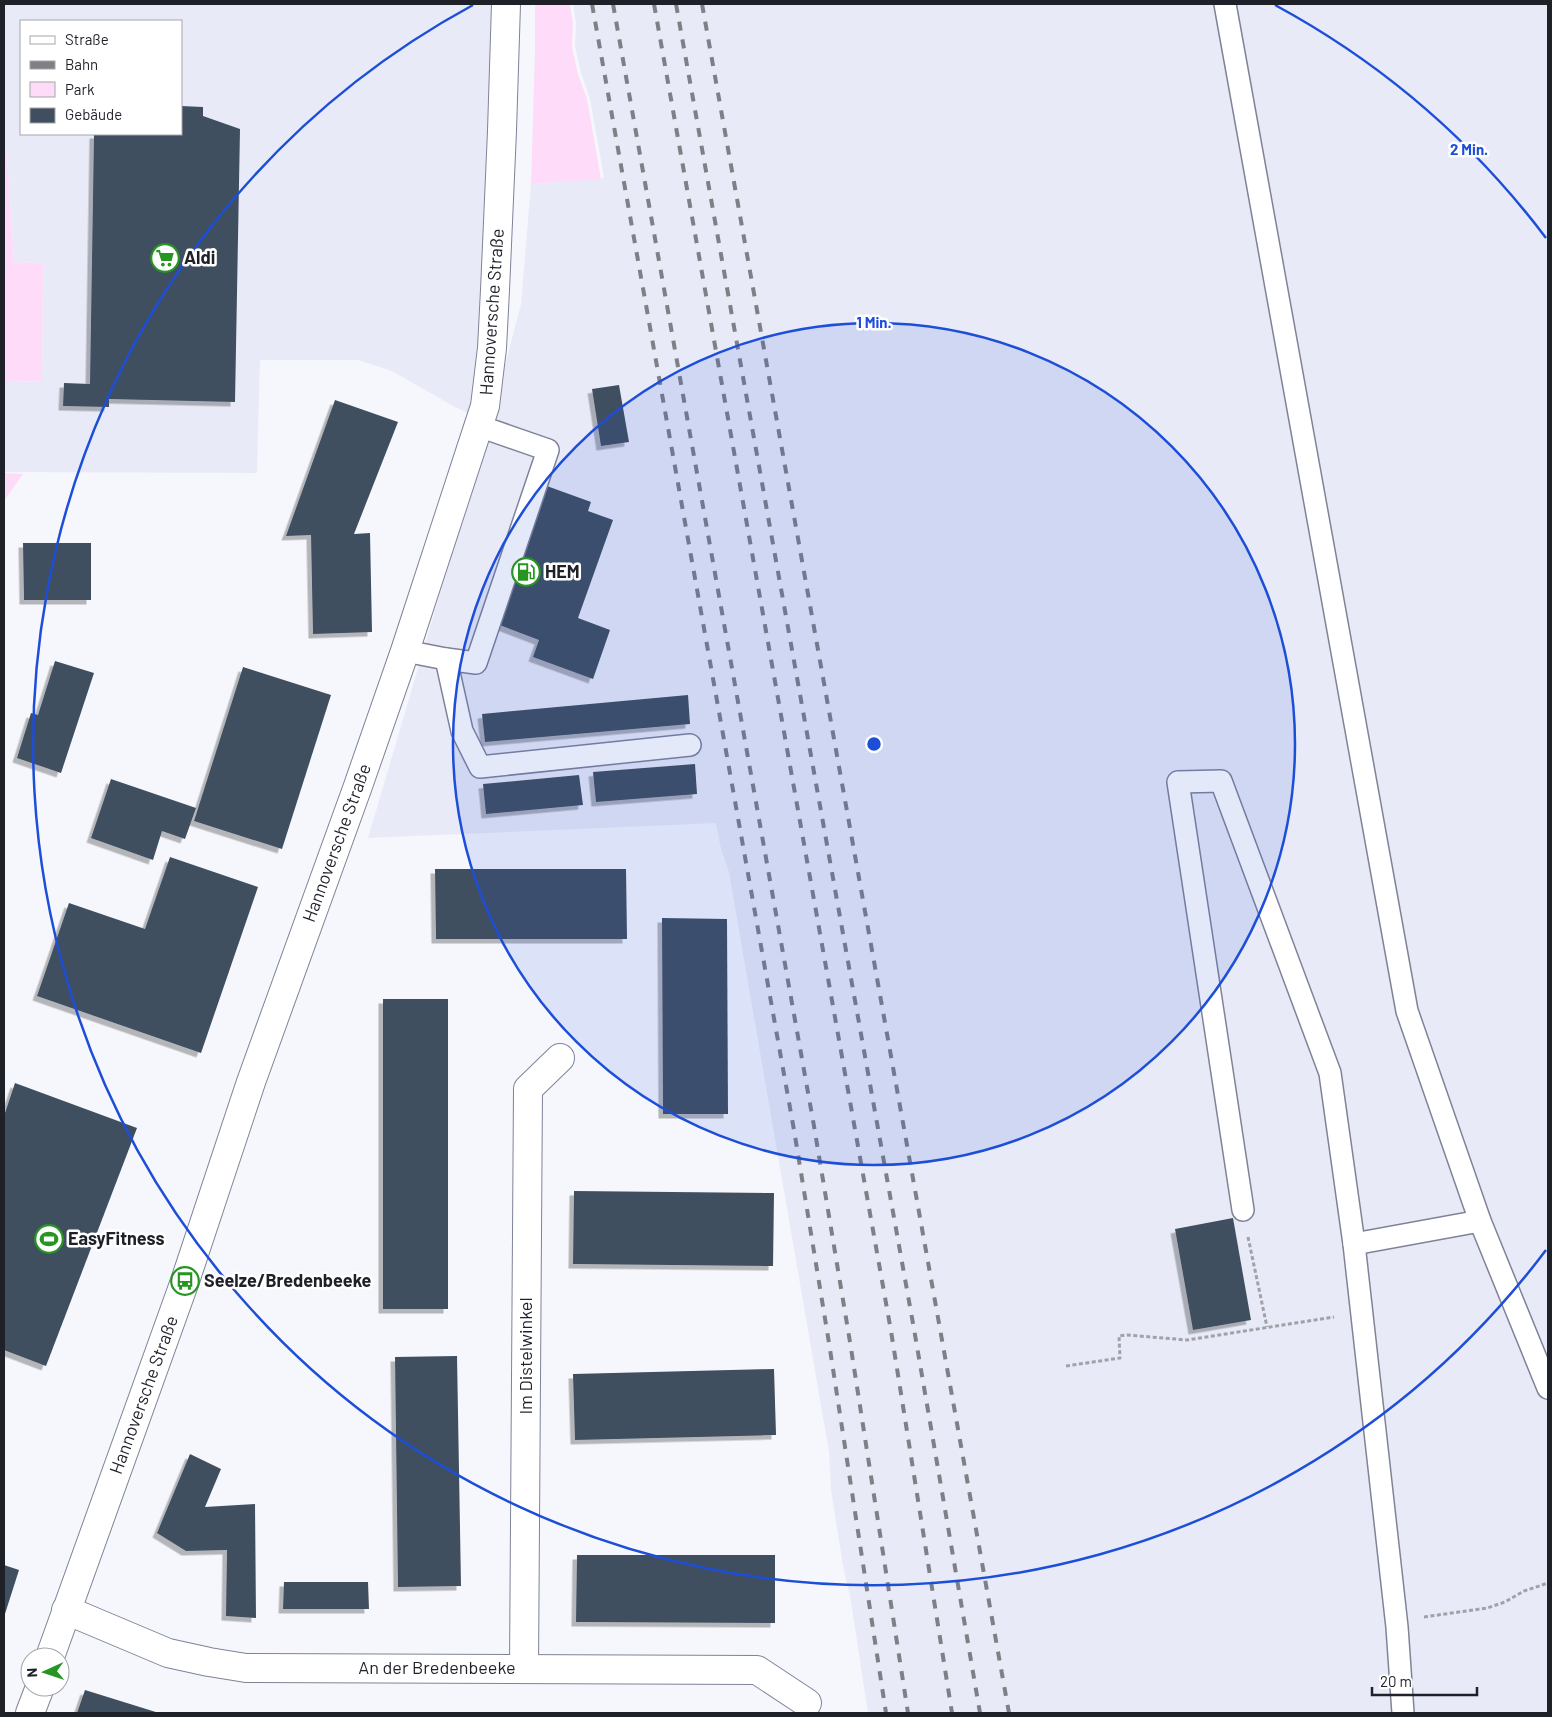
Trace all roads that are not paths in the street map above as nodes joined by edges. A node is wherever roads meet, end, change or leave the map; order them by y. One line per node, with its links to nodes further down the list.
1 (506, 4): 3 (street, Hannoversche Straße)
2 (1225, 4): 9 (lane)
3 (479, 426): 4 (street, Hannoversche Straße); 5 (lane)
4 (405, 650): 5 (lane); 12 (street, Hannoversche Straße)
5 (446, 659): 6 (lane)
6 (690, 745)
7 (560, 1058): 14 (street, Im Distelwinkel)
8 (1243, 1210): 10 (lane)
9 (1480, 1221): 10 (lane); 11 (lane)
10 (1354, 1244): 18 (lane)
11 (1548, 1388)
12 (66, 1610): 13 (street, Hannoversche Straße); 14 (street, An der Bredenbeeke)
13 (53, 1647)
14 (524, 1668): 16 (street, An der Bredenbeeke)
15 (36, 1697): 17 (street)
16 (807, 1703)
17 (30, 1713)
18 (1403, 1713)

